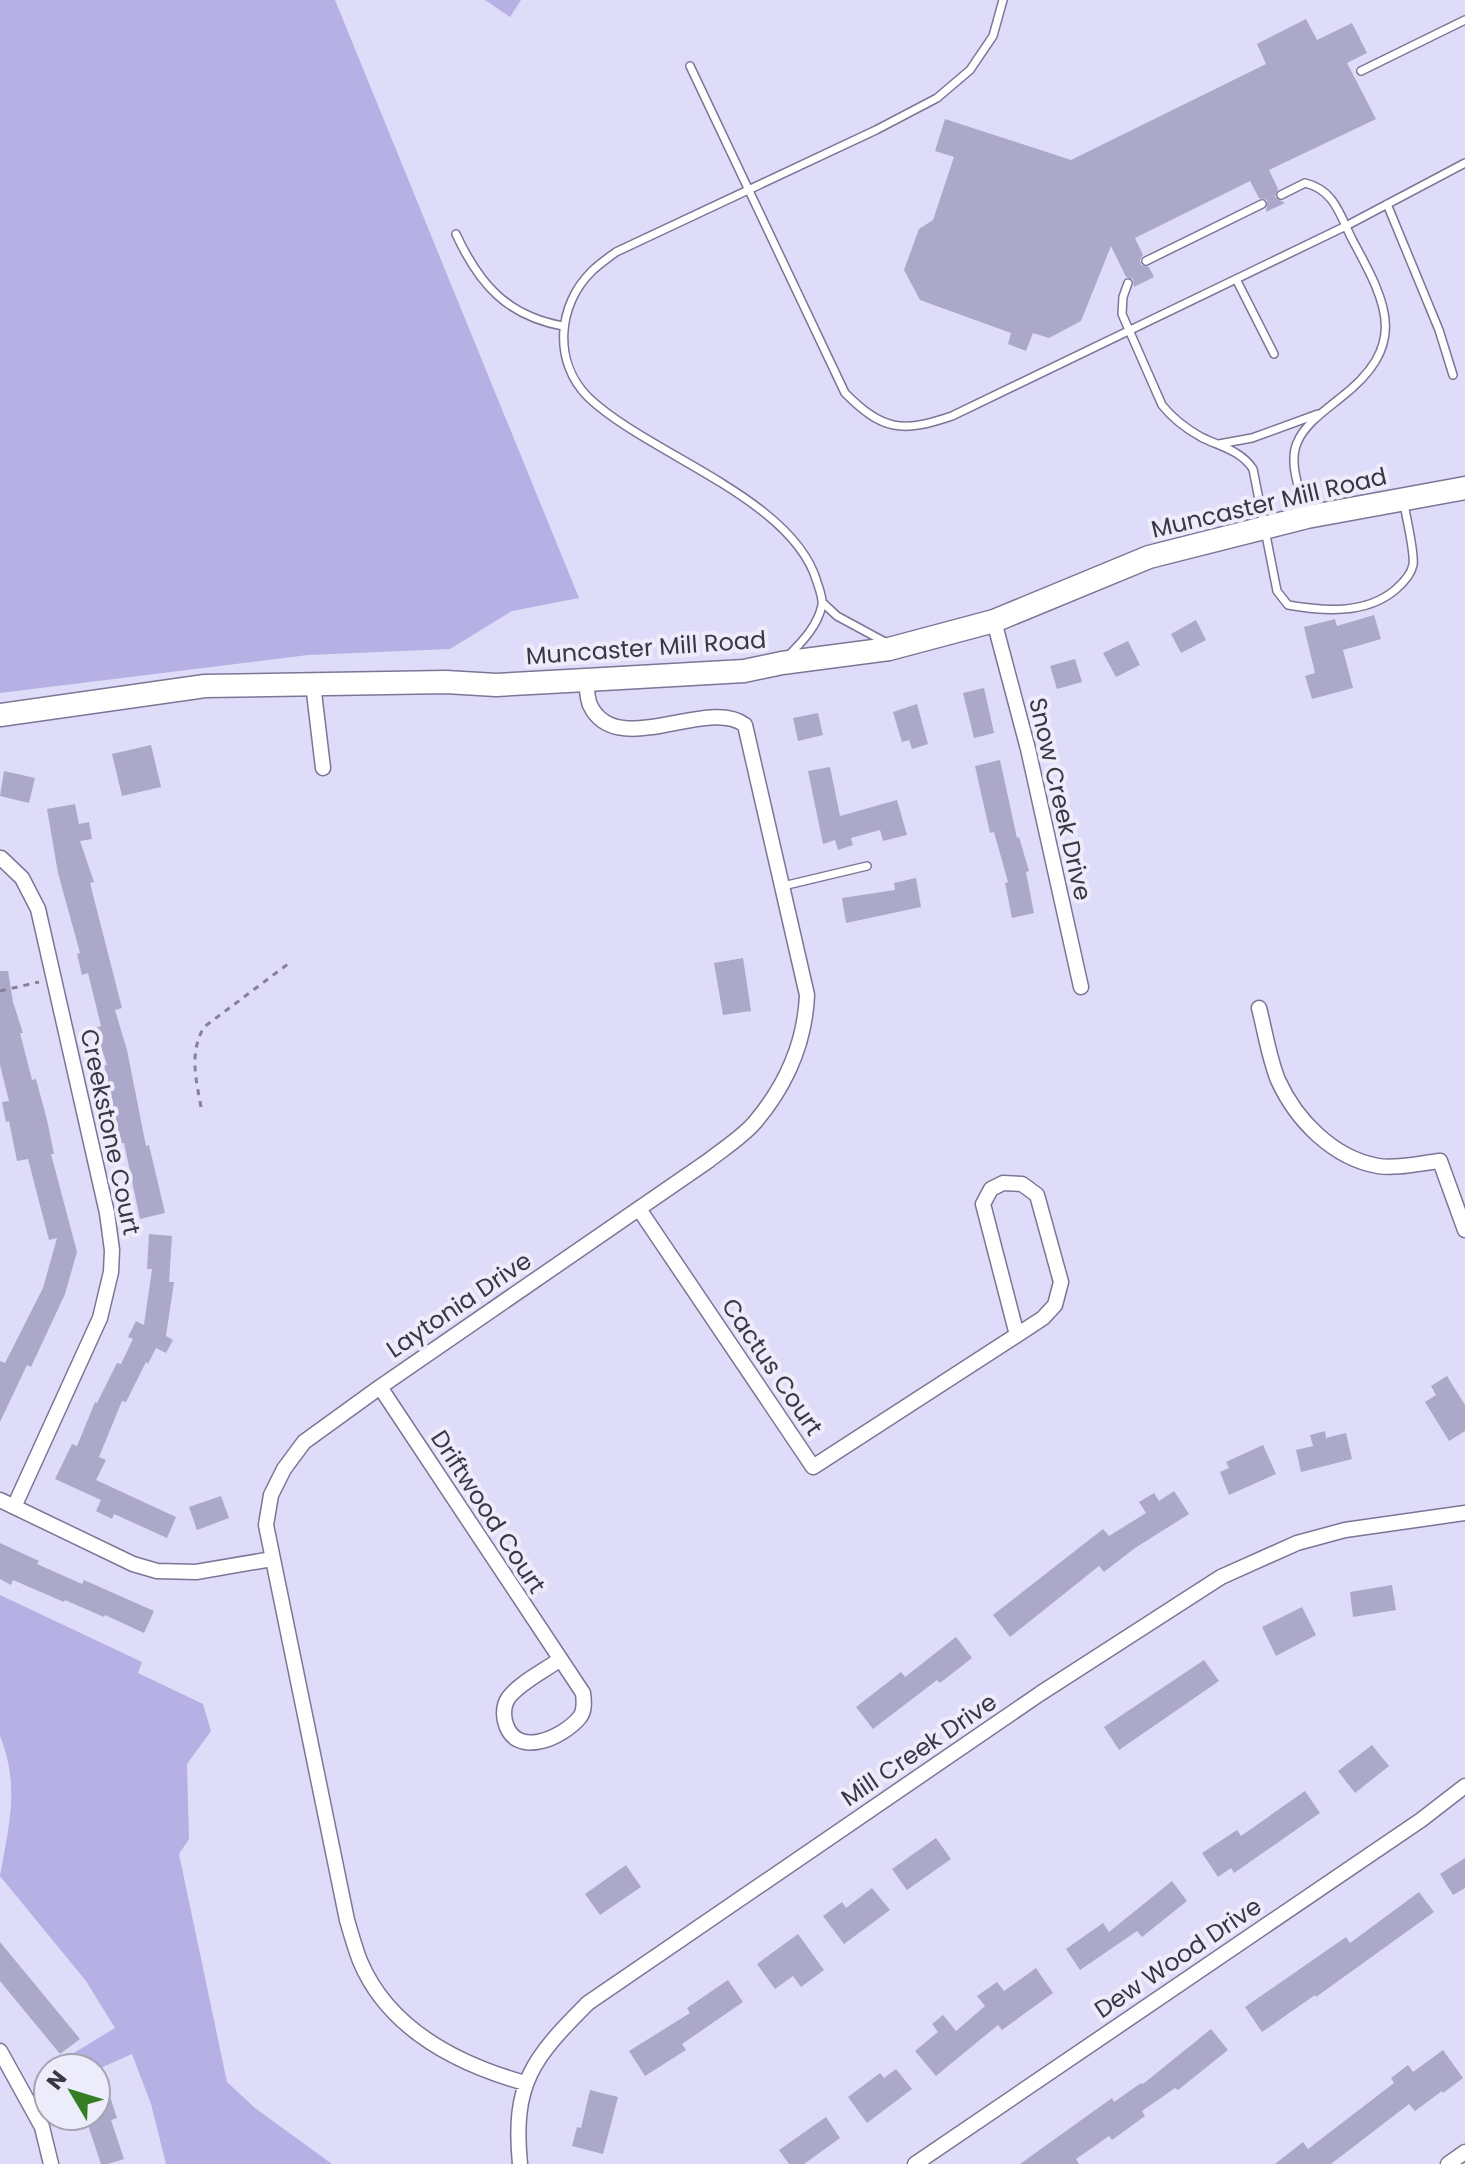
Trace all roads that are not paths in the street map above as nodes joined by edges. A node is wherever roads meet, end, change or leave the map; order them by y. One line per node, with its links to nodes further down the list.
1 (1003, 0): 6 (lane)
2 (1465, 20): 4 (lane)
3 (690, 66): 6 (lane)
4 (1361, 71)
5 (1465, 163): 9 (lane)
6 (750, 190): 15 (lane); 16 (lane)
7 (1281, 195): 10 (lane)
8 (1262, 204): 12 (lane)
9 (1387, 204): 10 (lane); 18 (lane)
10 (1346, 226): 13 (lane); 19 (lane)
11 (456, 234): 15 (lane)
12 (1146, 261)
13 (1236, 279): 16 (lane); 17 (lane)
14 (1128, 283): 16 (lane)
15 (563, 326): 25 (lane)
16 (1129, 332): 20 (lane)
17 (1274, 354)
18 (1453, 375)
19 (1320, 413): 20 (lane); 23 (lane)
20 (1217, 444): 24 (lane)
21 (1465, 488): 22 (main road, Muncaster Mill Road)
22 (1404, 497): 23 (main road, Muncaster Mill Road); 24 (lane)
23 (1307, 517): 24 (main road, Muncaster Mill Road)
24 (1263, 527): 26 (main road, Muncaster Mill Road)
25 (823, 603): 27 (lane); 28 (lane)
26 (994, 621): 27 (main road, Muncaster Mill Road); 36 (street, Snow Creek Drive)
27 (898, 646): 28 (main road, Muncaster Mill Road)
28 (782, 663): 29 (main road, Muncaster Mill Road)
29 (586, 680): 30 (main road, Muncaster Mill Road); 35 (street, Laytonia Drive)
30 (313, 684): 31 (main road, Muncaster Mill Road); 32 (street)
31 (0, 715)
32 (323, 768)
33 (1, 858): 42 (street, Creekstone Court)
34 (867, 866): 35 (lane)
35 (783, 886): 38 (street, Laytonia Drive)
36 (1081, 987)
37 (1259, 1008): 39 (street)
38 (639, 1209): 40 (street, Cactus Court); 41 (street, Laytonia Drive)
39 (1465, 1230)
40 (1017, 1335): 40 (street, Cactus Court)
41 (380, 1387): 44 (street, Laytonia Drive); 45 (street, Driftwood Court)
42 (7, 1504): 44 (street)
43 (1465, 1513): 48 (street, Mill Creek Drive)
44 (272, 1559): 48 (street, Laytonia Drive)
45 (559, 1660): 45 (street, Driftwood Court)
46 (1465, 1786): 52 (street, Dew Wood Drive)
47 (0, 2051): 50 (street)
48 (525, 2083): 51 (street, Mill Creek Drive)
49 (1465, 2152): 53 (street)
50 (51, 2164)
51 (520, 2164)
52 (915, 2164)
53 (1448, 2164)

